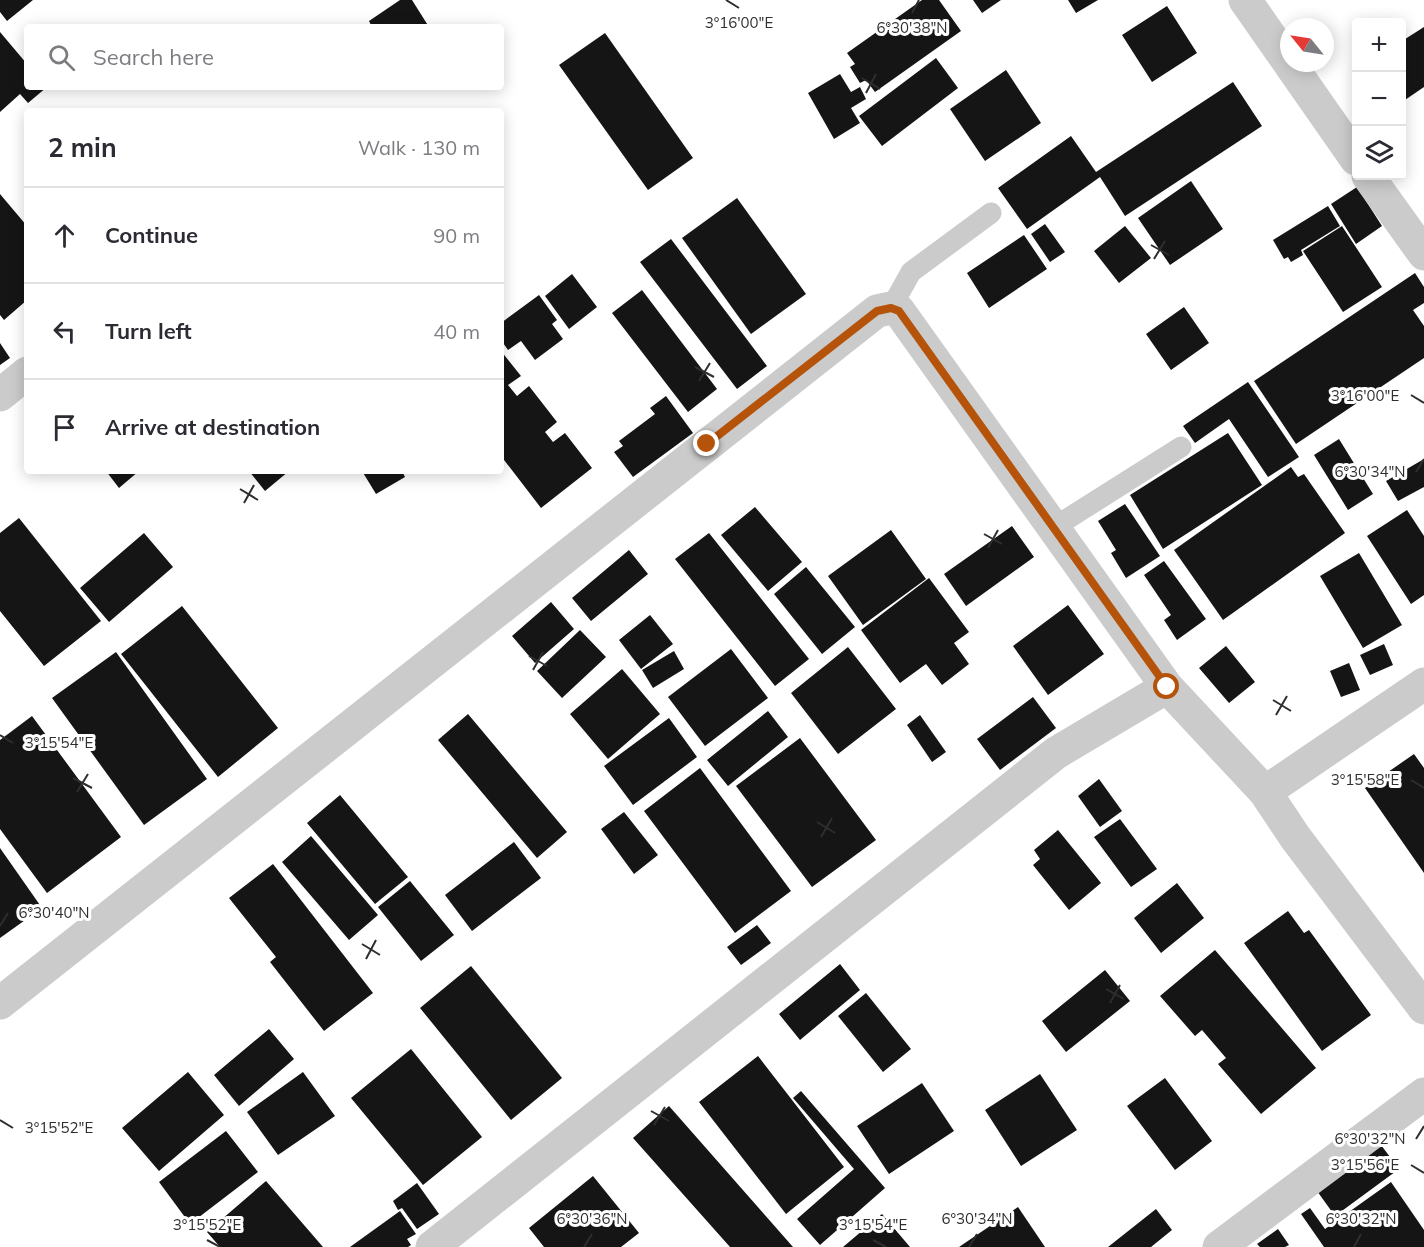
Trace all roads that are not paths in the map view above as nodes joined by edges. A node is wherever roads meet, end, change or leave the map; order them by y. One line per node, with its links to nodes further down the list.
1 (1245, 0): 2 (street)
2 (1280, 50)
3 (1295, 72): 4 (street)
4 (1352, 153)
5 (1371, 180): 7 (street)
6 (991, 213): 8 (lane)
7 (1424, 254)
8 (891, 308): 12 (street); 16 (street)
9 (24, 375): 10 (street)
10 (0, 395)
11 (1180, 447): 12 (lane)
12 (1053, 528): 14 (street)
13 (1424, 684): 15 (street)
14 (1167, 687): 15 (street); 19 (street)
15 (1265, 792): 17 (street)
16 (0, 1003)
17 (1424, 1008)
18 (1424, 1094): 20 (street)
19 (432, 1247)
20 (1219, 1247)

